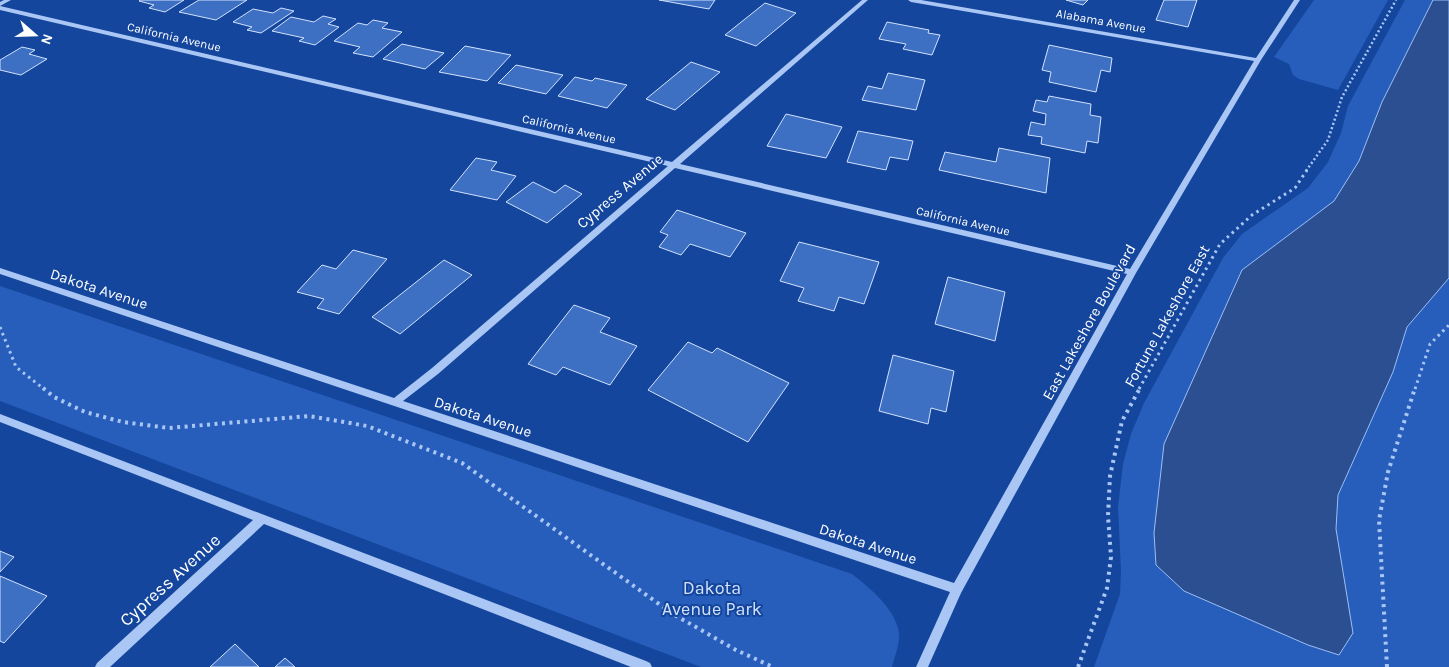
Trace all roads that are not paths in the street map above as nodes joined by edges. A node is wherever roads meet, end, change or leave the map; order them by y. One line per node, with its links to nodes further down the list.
1 (8, 0): 5 (street)
2 (865, 0): 7 (street, Cypress Avenue)
3 (911, 0): 6 (street, Alabama Avenue)
4 (1297, 0): 6 (street, East Lakeshore Boulevard)
5 (0, 6): 7 (street, California Avenue)
6 (1258, 60): 9 (street, East Lakeshore Boulevard)
7 (673, 165): 9 (street, California Avenue); 10 (street, Cypress Avenue)
8 (0, 271): 10 (street, Dakota Avenue)
9 (1132, 272): 13 (street, East Lakeshore Boulevard)
10 (394, 403): 13 (street, Dakota Avenue)
11 (0, 418): 12 (street)
12 (262, 519): 14 (street, Cypress Avenue); 15 (street)
13 (957, 590): 16 (street, East Lakeshore Boulevard)
14 (101, 667)
15 (646, 667)
16 (922, 667)

